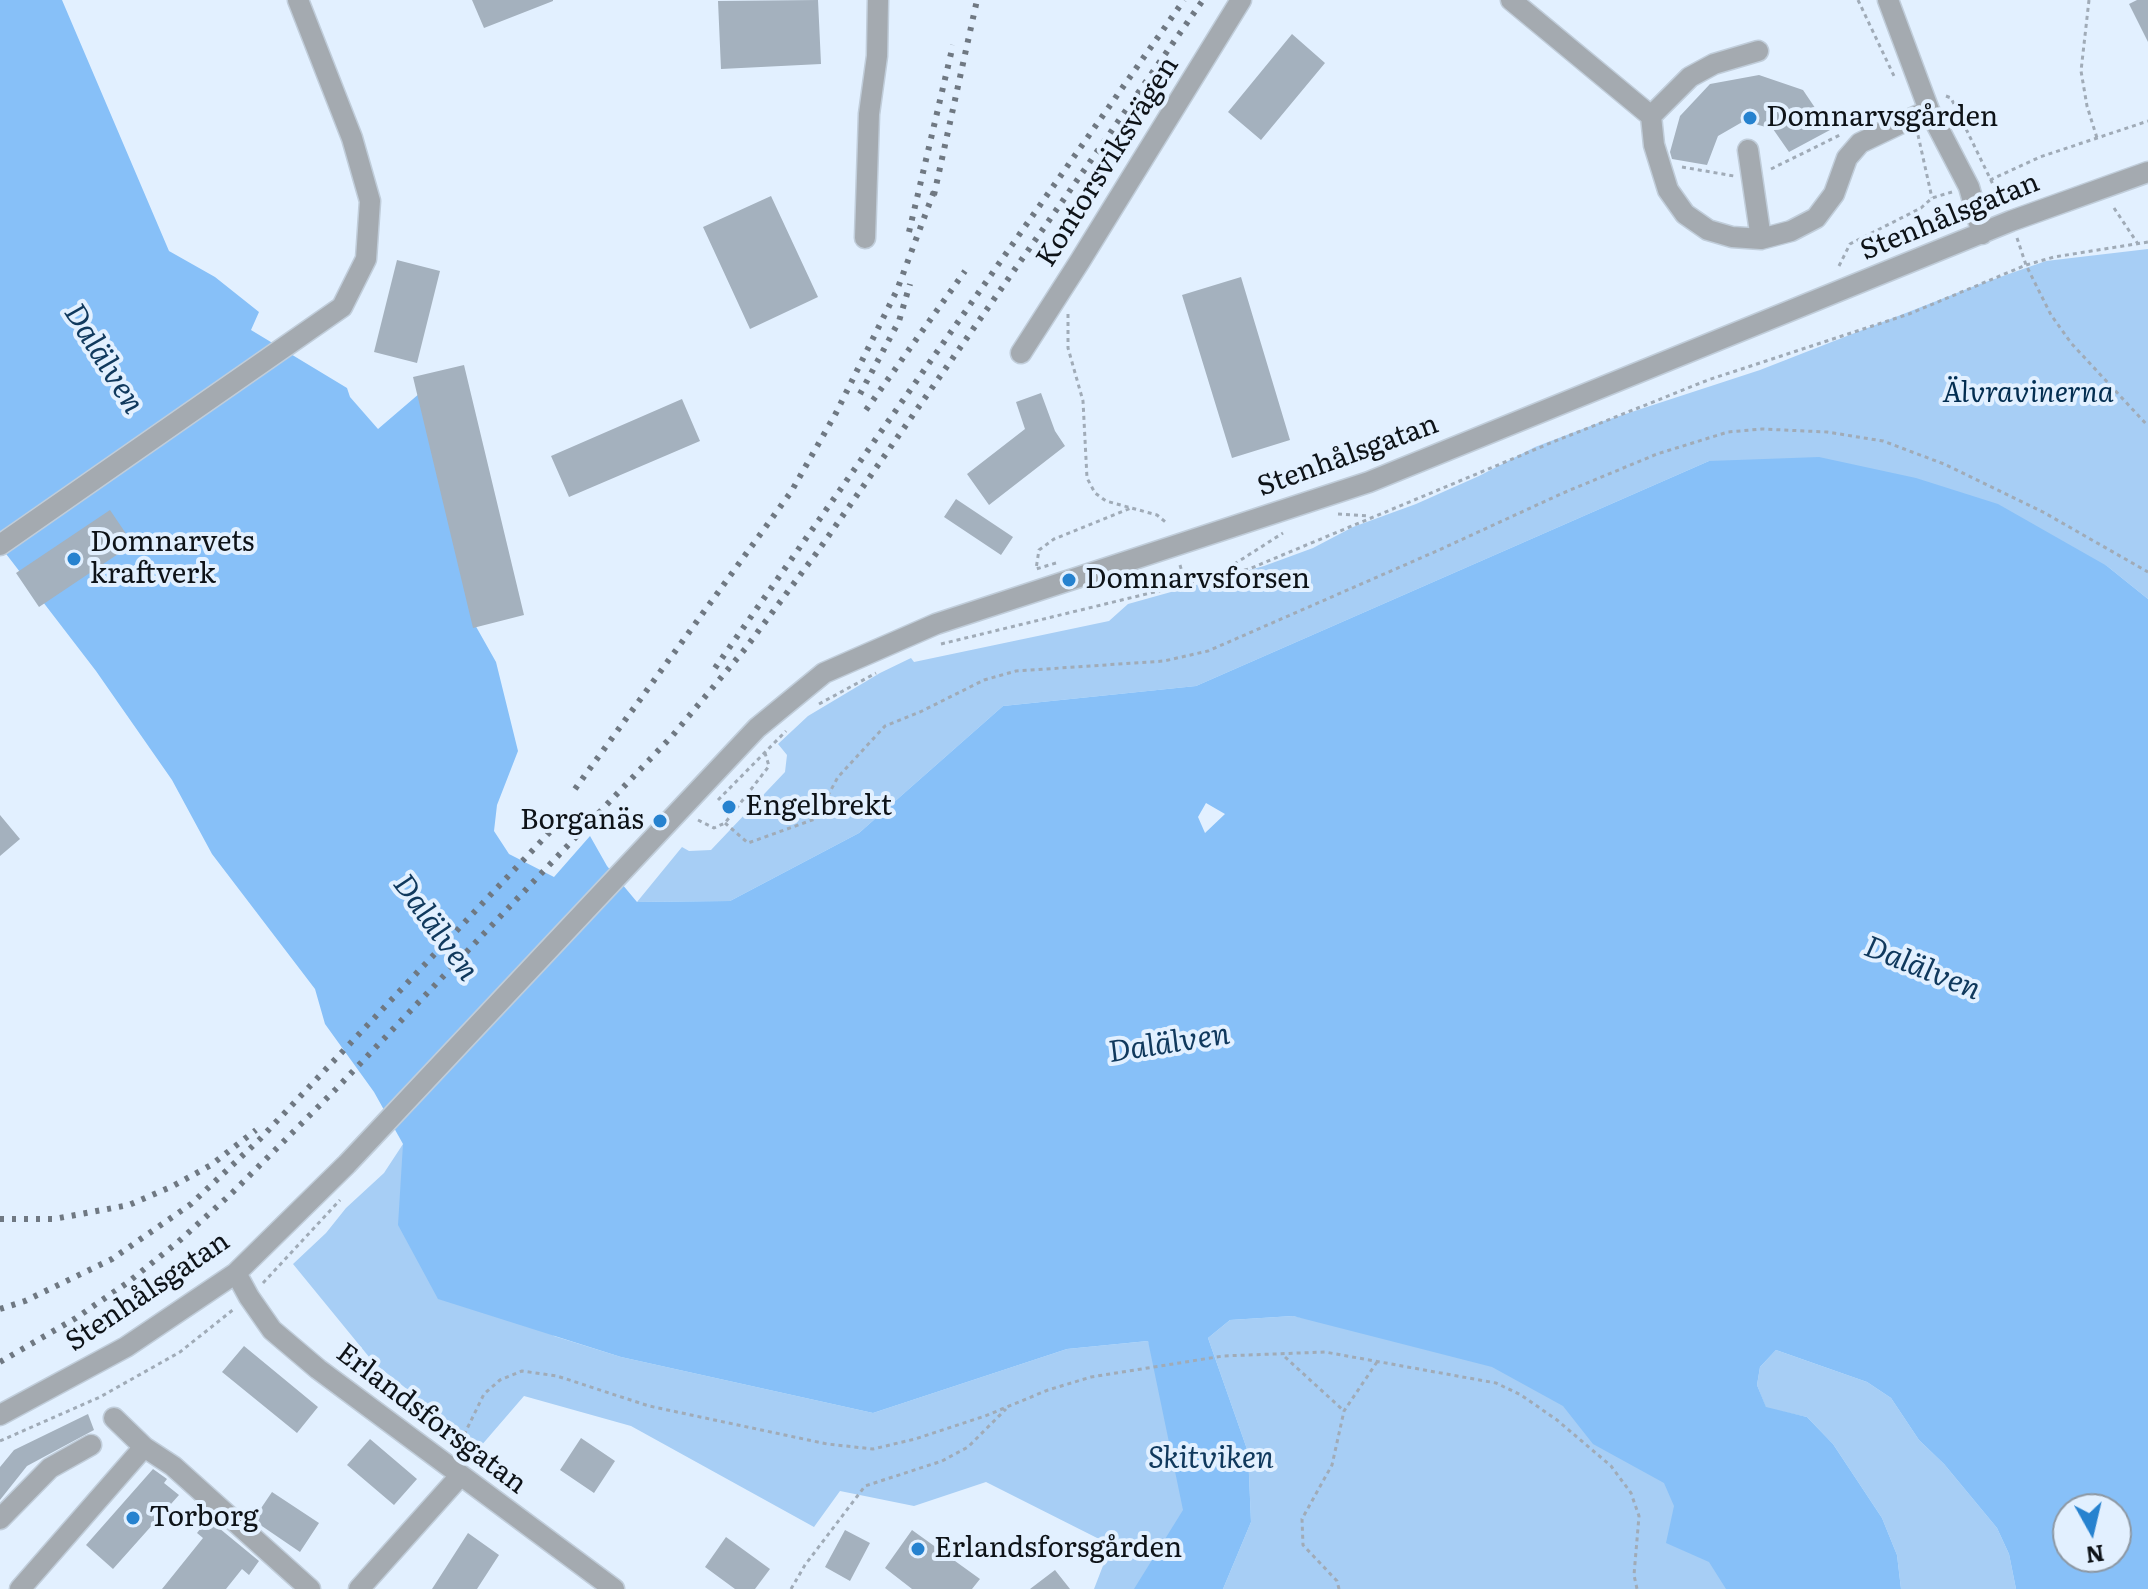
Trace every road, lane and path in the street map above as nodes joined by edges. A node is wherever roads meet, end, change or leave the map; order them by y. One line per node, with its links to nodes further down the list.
1 (298, 0): 37 (street)
2 (878, 0): 23 (street)
3 (1241, 0): 30 (street, Kontorsviksvägen)
4 (1511, 0): 11 (street)
5 (1858, 0): 9 (path)
6 (1888, 0): 10 (street)
7 (2089, 0): 14 (path)
8 (1758, 51): 11 (street)
9 (1895, 79)
10 (1920, 114): 19 (street); 20 (path); 24 (street)
11 (1651, 116): 16 (street)
12 (2148, 121): 14 (path)
13 (1850, 131): 18 (path)
14 (2097, 138): 19 (path)
15 (1748, 150): 18 (street)
16 (1659, 163): 18 (path); 24 (street)
17 (2148, 172): 22 (street, Stenhålsgatan)
18 (1752, 179): 24 (street)
19 (1969, 187): 20 (path); 22 (street)
20 (1932, 198): 28 (path)
21 (2114, 208): 26 (path)
22 (1982, 234): 52 (street, Stenhålsgatan)
23 (865, 238)
24 (1761, 239)
25 (2148, 242): 26 (path)
26 (2138, 244): 27 (path)
27 (2026, 265): 31 (path); 34 (path)
28 (1839, 266)
29 (1068, 311): 32 (path)
30 (1021, 353)
31 (2148, 426)
32 (1131, 508): 35 (path); 38 (path)
33 (1338, 514): 34 (path)
34 (1371, 517): 41 (path)
35 (1168, 524)
36 (1283, 533): 41 (path)
37 (0, 545)
38 (1056, 563)
39 (1180, 565): 42 (path)
40 (2148, 572): 50 (path)
41 (1211, 579): 42 (path)
42 (1186, 586): 43 (path)
43 (935, 646)
44 (881, 670): 45 (path)
45 (817, 705)
46 (794, 722): 47 (path)
47 (765, 753): 48 (path); 50 (path)
48 (710, 809)
49 (698, 820): 50 (path)
50 (725, 823)
51 (346, 1192): 53 (path)
52 (236, 1273): 53 (street, Erlandsforsgatan); 58 (street, Stenhålsgatan)
53 (249, 1297): 60 (path); 63 (street, Erlandsforsgatan)
54 (1283, 1355): 55 (path); 56 (path); 57 (path)
55 (1377, 1362): 57 (path); 72 (path)
56 (1009, 1406): 63 (path); 70 (path)
57 (1344, 1411): 71 (path)
58 (0, 1415)
59 (114, 1418): 62 (street)
60 (0, 1441)
61 (91, 1445): 65 (street)
62 (144, 1447): 66 (street); 67 (street)
63 (442, 1463): 64 (street, Erlandsforsgatan)
64 (460, 1476): 68 (street); 69 (street, Erlandsforsgatan)
65 (0, 1519)
66 (20, 1589)
67 (310, 1589)
68 (359, 1589)
69 (614, 1589)
70 (791, 1589)
71 (1339, 1589)
72 (1637, 1589)

